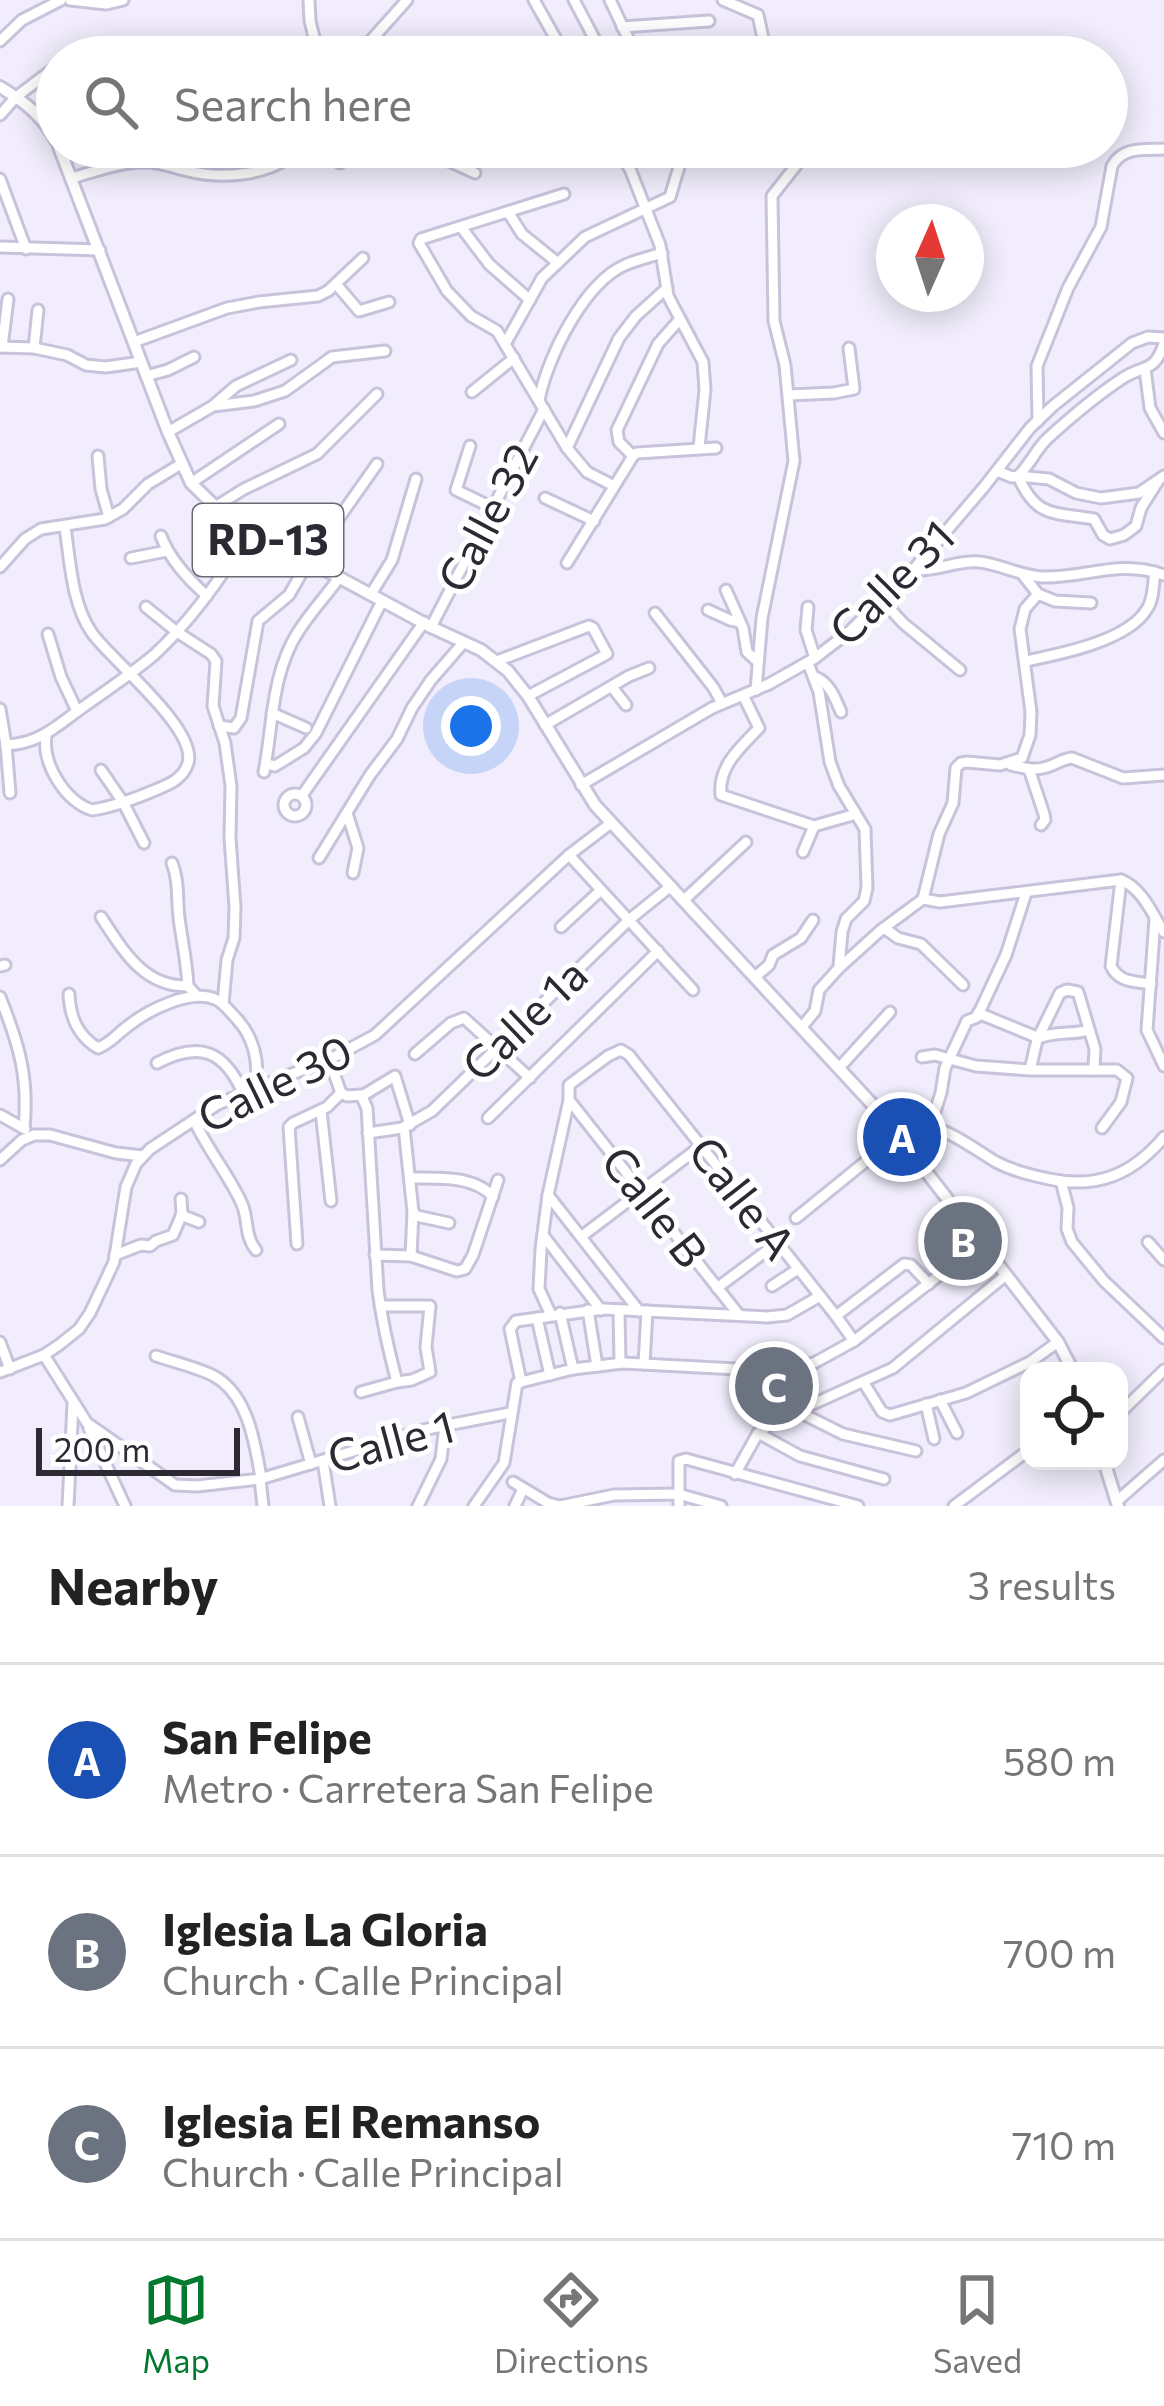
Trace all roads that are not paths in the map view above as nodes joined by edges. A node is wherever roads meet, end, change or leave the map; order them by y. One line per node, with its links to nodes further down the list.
1 (61, 0): 19 (street)
2 (70, 0): 3 (street)
3 (122, 0)
4 (309, 0): 13 (street)
5 (407, 0): 14 (street)
6 (534, 0): 15 (street)
7 (574, 0): 16 (street)
8 (610, 0): 12 (street)
9 (723, 0): 10 (street)
10 (754, 5): 18 (street)
11 (709, 21): 12 (street)
12 (622, 27): 17 (street)
13 (314, 36)
14 (375, 36)
15 (554, 36)
16 (593, 36)
17 (626, 36)
18 (763, 36)
19 (0, 41)
20 (36, 82): 22 (street)
21 (0, 87): 22 (main road, RD-13)
22 (16, 97): 23 (main road, RD-13); 24 (street)
23 (36, 113)
24 (0, 115)
25 (1164, 149): 26 (street)
26 (1128, 152)
27 (67, 168): 37 (main road, RD-13)
28 (114, 168): 37 (street)
29 (175, 168): 35 (street)
30 (464, 168): 36 (street)
31 (629, 168): 40 (street)
32 (679, 168): 40 (street)
33 (794, 168): 71 (street)
34 (1112, 168): 74 (street)
35 (260, 169)
36 (475, 173)
37 (71, 178): 45 (main road, RD-13)
38 (0, 179): 44 (street)
39 (564, 194): 41 (street)
40 (645, 207): 46 (street); 48 (street)
41 (508, 212): 42 (street); 48 (street)
42 (461, 227): 52 (street); 58 (street)
43 (0, 247): 44 (street)
44 (26, 249): 45 (street)
45 (100, 250): 57 (main road, RD-13)
46 (662, 253): 50 (street); 72 (street, Calle 32)
47 (363, 258): 49 (street)
48 (558, 263): 52 (street)
49 (336, 284): 53 (street); 57 (street)
50 (667, 288): 55 (street); 79 (street)
51 (8, 299): 59 (street)
52 (530, 300): 58 (street)
53 (389, 302)
54 (38, 310): 60 (street)
55 (680, 319): 80 (street); 83 (street)
56 (1164, 341): 67 (street); 74 (street, Calle 31)
57 (134, 342): 66 (main road, RD-13)
58 (506, 344): 64 (street)
59 (1, 347): 60 (street)
60 (34, 348): 66 (street)
61 (849, 348): 71 (street)
62 (385, 351): 73 (street)
63 (194, 357): 68 (street)
64 (514, 358): 69 (street); 72 (street)
65 (291, 361): 73 (street)
66 (141, 362): 68 (main road, RD-13)
67 (1144, 369): 77 (street); 87 (street)
68 (146, 376): 76 (main road, RD-13)
69 (472, 392)
70 (377, 394): 93 (street)
71 (789, 394): 127 (street)
72 (541, 404): 79 (street); 94 (street, Calle 32)
73 (212, 406): 76 (street)
74 (1038, 421): 86 (street, Calle 31)
75 (279, 424): 90 (street)
76 (168, 432): 84 (main road, RD-13)
77 (1164, 433)
78 (470, 446): 94 (street)
79 (567, 448): 91 (street)
80 (699, 448): 81 (street); 83 (street)
81 (716, 448)
82 (98, 456): 95 (street)
83 (633, 456): 91 (street)
84 (181, 464): 90 (main road, RD-13); 95 (street)
85 (377, 464): 102 (street)
86 (997, 471): 87 (street); 105 (street, Calle 31)
87 (1018, 476): 88 (street); 88 (street)
88 (1161, 478)
89 (416, 479): 112 (street)
90 (191, 484): 93 (main road, RD-13)
91 (614, 486): 96 (street)
92 (545, 498): 96 (street)
93 (215, 507): 98 (main road, RD-13)
94 (493, 508): 120 (street, Calle 32)
95 (109, 518): 97 (street)
96 (594, 521): 103 (street)
97 (64, 527): 104 (street); 130 (street)
98 (250, 531): 102 (main road, RD-13); 111 (street)
99 (161, 536): 100 (street)
100 (166, 551): 101 (street); 111 (street)
101 (131, 558)
102 (308, 562): 108 (main road, RD-13); 145 (street)
103 (566, 563)
104 (0, 567)
105 (914, 570): 107 (street); 113 (street, Calle 31)
106 (1159, 573): 107 (street); 126 (street)
107 (1023, 575): 110 (street)
108 (339, 578): 112 (main road, RD-13); 142 (street)
109 (726, 590): 119 (street)
110 (1038, 594): 114 (street); 126 (street)
111 (207, 596): 121 (street)
112 (376, 597): 120 (main road, RD-13); 142 (street)
113 (881, 600): 124 (street, Calle 31); 129 (street)
114 (1090, 603)
115 (146, 607): 121 (street)
116 (808, 608): 124 (street)
117 (708, 610): 119 (street)
118 (655, 613): 137 (street)
119 (740, 622): 127 (street)
120 (428, 624): 123 (main road, RD-13); 155 (street, Calle 32)
121 (177, 632): 130 (street); 145 (street)
122 (48, 634): 140 (street)
123 (464, 642): 125 (main road, RD-13); 157 (street)
124 (812, 660): 131 (street); 133 (street, Calle 31)
125 (497, 661): 135 (main road, RD-13); 135 (street)
126 (1026, 661): 149 (street)
127 (758, 662): 133 (street)
128 (649, 668): 132 (street)
129 (960, 670)
130 (131, 673): 140 (street); 156 (street)
131 (815, 676): 141 (street); 158 (street)
132 (612, 687): 136 (street); 138 (street)
133 (756, 689): 134 (street, Calle 31)
134 (743, 694): 137 (street, Calle 31); 161 (street)
135 (528, 696): 144 (main road, RD-13)
136 (584, 703): 143 (street); 144 (street)
137 (722, 703): 153 (street, Calle 31)
138 (626, 705)
139 (0, 709): 148 (street)
140 (77, 711): 147 (street)
141 (842, 712)
142 (272, 713): 146 (street)
143 (594, 717)
144 (544, 724): 153 (main road, RD-13)
145 (219, 726): 192 (street)
146 (306, 728)
147 (46, 736): 148 (street); 156 (street)
148 (6, 745): 154 (street)
149 (1006, 763): 150 (street); 174 (street)
150 (1029, 769): 152 (street); 160 (street)
151 (101, 770): 156 (street)
152 (1164, 776)
153 (581, 785): 159 (main road, RD-13)
154 (10, 793)
155 (303, 794)
156 (123, 802): 163 (street)
157 (347, 813): 166 (street); 168 (street)
158 (856, 814): 161 (street); 183 (street)
159 (610, 823): 165 (street, Calle 30); 170 (main road, RD-13)
160 (1041, 825)
161 (814, 826): 164 (street)
162 (746, 842): 173 (street)
163 (145, 843)
164 (803, 852)
165 (569, 855): 171 (street); 201 (street, Calle 30)
166 (319, 858)
167 (172, 863): 187 (street)
168 (353, 873)
169 (1121, 880): 172 (street); 177 (street); 185 (street)
170 (671, 886): 173 (main road, RD-13); 176 (street, Calle 1a)
171 (601, 890): 176 (street); 179 (street)
172 (1026, 893): 174 (street); 194 (street)
173 (683, 899): 184 (main road, RD-13)
174 (923, 899): 180 (street)
175 (100, 917): 187 (street)
176 (630, 919): 182 (street); 198 (street, Calle 1a)
177 (1155, 919): 181 (street); 185 (street)
178 (813, 920): 184 (street)
179 (561, 927)
180 (884, 928): 183 (street); 186 (street)
181 (1164, 932)
182 (658, 951): 188 (street); 208 (street)
183 (839, 968): 195 (street)
184 (755, 976): 195 (main road, RD-13)
185 (1151, 984): 203 (street)
186 (963, 985)
187 (188, 986): 190 (street)
188 (693, 990)
189 (69, 994): 190 (street)
190 (197, 996): 192 (street)
191 (0, 997): 220 (street)
192 (223, 1004): 209 (street)
193 (890, 1012): 205 (street)
194 (978, 1013): 197 (street); 202 (street)
195 (802, 1028): 205 (main road, RD-13)
196 (1090, 1030): 197 (street); 197 (street); 207 (street)
197 (1039, 1038): 206 (street)
198 (497, 1048): 199 (street); 208 (street); 218 (street, Calle 1a)
199 (415, 1054)
200 (922, 1057): 202 (street)
201 (329, 1059): 209 (street, Calle 30); 211 (street)
202 (949, 1059): 206 (street); 219 (street)
203 (1163, 1062)
204 (157, 1063): 210 (street)
205 (839, 1068): 224 (main road, RD-13)
206 (1030, 1070): 207 (street)
207 (1090, 1070): 221 (street)
208 (530, 1078): 216 (street)
209 (255, 1088): 210 (street, Calle 30)
210 (243, 1093): 217 (street, Calle 30)
211 (341, 1093): 212 (street); 214 (street)
212 (362, 1096): 218 (street); 222 (street)
213 (569, 1100): 226 (street, Calle A); 233 (street, Calle B); 234 (street)
214 (321, 1111): 237 (street); 248 (street)
215 (0, 1115): 220 (street)
216 (488, 1118)
217 (194, 1120): 228 (street, Calle 30); 249 (street)
218 (407, 1126): 222 (street, Calle 1a); 230 (street)
219 (930, 1126): 224 (street); 232 (street)
220 (24, 1128): 223 (street)
221 (1102, 1129)
222 (368, 1133): 251 (street)
223 (34, 1135): 228 (street); 229 (street)
224 (897, 1136): 240 (street); 246 (main road, RD-13)
225 (1164, 1137): 227 (street)
226 (700, 1146): 233 (street); 245 (street, Calle A)
227 (1160, 1148): 232 (street)
228 (143, 1156): 250 (street)
229 (0, 1160)
230 (410, 1178): 235 (street); 238 (street)
231 (498, 1180): 235 (street)
232 (1061, 1181): 269 (street)
233 (641, 1191): 244 (street); 258 (street, Calle B)
234 (548, 1195): 243 (street); 244 (street)
235 (493, 1196): 252 (street)
236 (181, 1198): 239 (street)
237 (331, 1201)
238 (413, 1213): 242 (street); 252 (street)
239 (181, 1215): 241 (street); 250 (street)
240 (796, 1218)
241 (199, 1222)
242 (448, 1223)
243 (543, 1235): 262 (street); 265 (street)
244 (583, 1236): 264 (street)
245 (777, 1243): 254 (street, Calle A); 258 (street)
246 (981, 1243): 255 (main road, RD-13); 256 (street)
247 (1148, 1243): 253 (street)
248 (297, 1244)
249 (256, 1250)
250 (116, 1255): 273 (street)
251 (375, 1255): 252 (street); 260 (street)
252 (411, 1256)
253 (1164, 1260)
254 (798, 1269): 257 (street); 259 (street, Calle A)
255 (1006, 1274): 272 (main road, RD-13); 285 (street)
256 (929, 1284): 267 (street); 270 (street)
257 (772, 1286)
258 (717, 1288): 266 (street, Calle B)
259 (820, 1296): 266 (street); 267 (street, Calle A)
260 (380, 1306): 283 (street); 283 (street)
261 (588, 1310): 262 (street); 265 (street); 278 (street)
262 (601, 1310): 263 (street)
263 (620, 1310): 264 (street); 276 (street)
264 (643, 1311): 266 (street); 277 (street)
265 (555, 1314): 268 (street); 279 (street)
266 (739, 1315)
267 (836, 1316): 270 (street, Calle A)
268 (537, 1318): 282 (street); 284 (street)
269 (1164, 1339)
270 (854, 1341): 277 (street)
271 (0, 1342): 281 (street)
272 (1058, 1342): 275 (main road, RD-13); 287 (street)
273 (44, 1354): 281 (street); 288 (street, Calle 1)
274 (156, 1356): 305 (street)
275 (1068, 1362)
276 (620, 1364): 277 (street); 278 (street)
277 (644, 1364)
278 (597, 1366): 279 (street)
279 (573, 1369): 282 (street)
280 (1164, 1370): 290 (street)
281 (5, 1371)
282 (550, 1376): 284 (street)
283 (397, 1382): 286 (street)
284 (519, 1383): 292 (street)
285 (864, 1383): 289 (street); 291 (street)
286 (362, 1392)
287 (940, 1400): 289 (street); 296 (street)
288 (74, 1401): 294 (street, Calle 1); 311 (street)
289 (926, 1404): 298 (street)
290 (1128, 1405)
291 (796, 1411): 297 (street); 299 (street)
292 (510, 1414): 295 (street, Calle 1); 316 (street)
293 (298, 1417): 301 (street)
294 (87, 1423): 305 (street, Calle 1); 312 (street)
295 (445, 1426): 301 (street, Calle 1); 315 (street)
296 (957, 1432)
297 (758, 1433): 304 (street); 306 (street)
298 (934, 1439)
299 (916, 1451)
300 (1020, 1457): 310 (street)
301 (317, 1462): 305 (street, Calle 1); 314 (street)
302 (1163, 1463): 308 (street)
303 (1107, 1470): 308 (main road)
304 (735, 1474): 307 (street); 309 (street)
305 (261, 1479): 313 (street)
306 (884, 1479)
307 (679, 1500): 318 (street); 319 (street)
308 (1119, 1501): 320 (street)
309 (858, 1505)
310 (957, 1505)
311 (68, 1506)
312 (124, 1506)
313 (263, 1506)
314 (330, 1506)
315 (418, 1506)
316 (474, 1506)
317 (515, 1506): 318 (street)
318 (560, 1506)
319 (721, 1506)
320 (1131, 1506)

